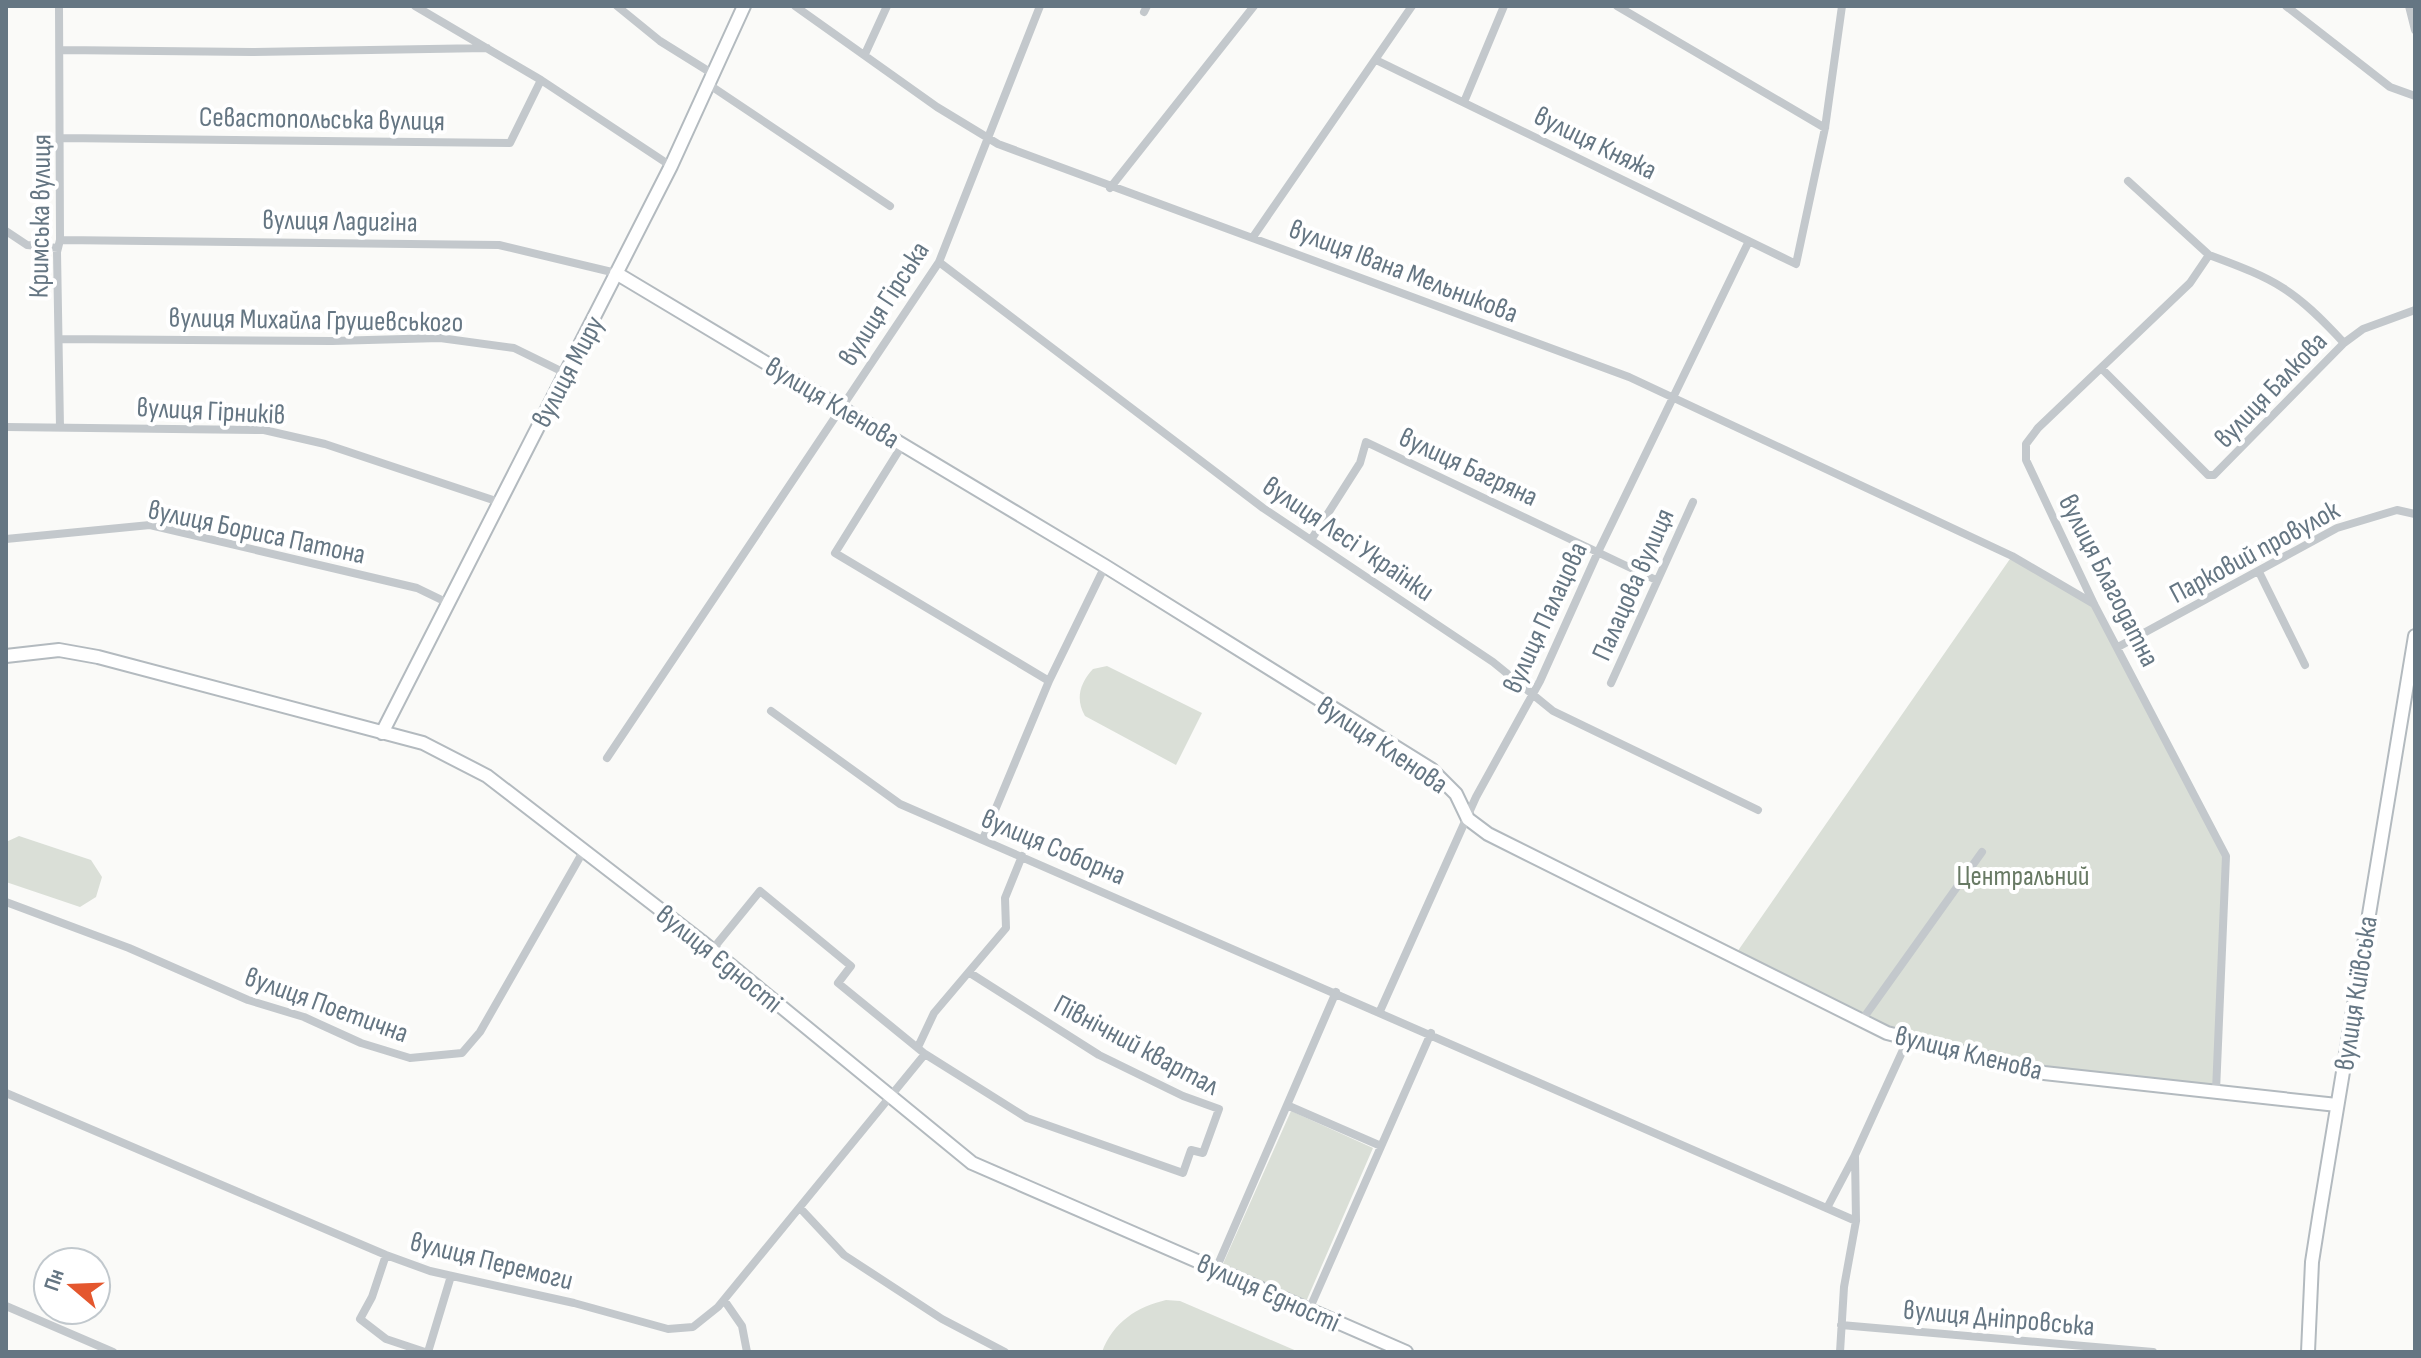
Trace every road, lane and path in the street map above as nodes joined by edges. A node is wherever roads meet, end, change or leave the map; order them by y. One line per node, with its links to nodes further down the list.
1 (59, 6): 17 (street, Кримська вулиця)
2 (415, 6): 16 (street)
3 (617, 6): 20 (street)
4 (744, 6): 20 (street, вулиця Миру)
5 (795, 6): 18 (street, вулиця Івана Мельникова)
6 (887, 6): 18 (street)
7 (1040, 6): 26 (street, вулиця Гірська)
8 (1254, 6): 29 (street)
9 (1412, 6): 19 (street)
10 (1504, 6): 23 (street)
11 (1617, 6): 24 (street)
12 (1842, 6): 24 (street)
13 (2409, 6): 15 (street)
14 (2288, 7): 22 (street)
15 (2415, 30)
16 (487, 48): 17 (street); 21 (street)
17 (61, 50): 25 (street, Кримська вулиця)
18 (865, 54): 26 (street, вулиця Івана Мельникова)
19 (1376, 60): 23 (street, вулиця Княжа); 32 (street)
20 (711, 79): 27 (street, вулиця Миру); 30 (street)
21 (541, 80): 25 (street, Севастопольська вулиця); 27 (street)
22 (2415, 96)
23 (1464, 102): 33 (street, вулиця Княжа)
24 (1825, 128): 33 (street, вулиця Княжа)
25 (62, 138): 34 (street, Кримська вулиця)
26 (989, 139): 29 (street, вулиця Івана Мельникова); 36 (street, вулиця Гірська)
27 (671, 166): 37 (street, вулиця Миру)
28 (2128, 181): 35 (street)
29 (1110, 188): 32 (street, вулиця Івана Мельникова)
30 (890, 206)
31 (6, 231): 34 (street, вулиця Ладигіна)
32 (1253, 237): 43 (street, вулиця Івана Мельникова)
33 (1749, 241): 43 (street, вулиця Палацова)
34 (59, 244): 37 (street, вулиця Ладигіна); 39 (street, Кримська вулиця)
35 (2209, 255): 40 (street); 41 (street, вулиця Благодатна)
36 (939, 262): 44 (street, вулиця Гірська); 52 (street, вулиця Лесі Українки)
37 (616, 273): 42 (street, вулиця Миру); 44 (street, вулиця Кленова)
38 (2415, 310): 40 (street, вулиця Балкова)
39 (60, 339): 42 (street, вулиця Михайла Грушевського); 46 (street, Кримська вулиця)
40 (2344, 343): 41 (street, вулиця Балкова)
41 (2101, 368): 58 (street, вулиця Благодатна)
42 (565, 373): 48 (street, вулиця Миру)
43 (1673, 399): 53 (street, вулиця Палацова); 58 (street, вулиця Івана Мельникова)
44 (841, 407): 47 (street, вулиця Кленова); 68 (street, вулиця Гірська)
45 (6, 427): 46 (street, вулиця Гірників)
46 (60, 427): 48 (street, вулиця Гірників)
47 (903, 444): 54 (street, вулиця Кленова); 63 (street)
48 (499, 502): 57 (street, вулиця Миру)
49 (1693, 502): 56 (street, Палацова вулиця)
50 (2415, 514): 55 (street, Парковий провулок)
51 (6, 539): 57 (street, вулиця Бориса Патона)
52 (1311, 540): 53 (street, вулиця Багряна); 65 (street, вулиця Лесі Українки)
53 (1598, 552): 56 (street, вулиця Багряна); 65 (street, вулиця Палацова)
54 (1105, 566): 63 (street); 70 (street, вулиця Кленова)
55 (2259, 572): 60 (street, Парковий провулок); 62 (street)
56 (1656, 580): 64 (street, Палацова вулиця)
57 (448, 603): 67 (street, вулиця Миру)
58 (2094, 604): 60 (street, вулиця Благодатна)
59 (2415, 636): 87 (street, вулиця Київська)
60 (2118, 647): 84 (street, вулиця Благодатна)
61 (6, 656): 67 (street, вулиця Єдності)
62 (2305, 665)
63 (1049, 681): 71 (street)
64 (1611, 683)
65 (1532, 697): 69 (street, вулиця Лесі Українки); 70 (street, вулиця Палацова)
66 (771, 711): 71 (street, вулиця Соборна)
67 (382, 733): 72 (street, вулиця Єдності)
68 (607, 758)
69 (1758, 810)
70 (1468, 819): 79 (street, вулиця Палацова); 80 (street, вулиця Кленова)
71 (983, 839): 74 (street, вулиця Соборна)
72 (584, 850): 75 (street, вулиця Поетична); 76 (street, вулиця Єдності)
73 (1982, 852): 80 (street)
74 (1022, 856): 77 (street); 78 (street, вулиця Соборна)
75 (6, 902)
76 (712, 950): 83 (street, Північний квартал); 86 (street, вулиця Єдності)
77 (970, 973): 83 (street); 83 (street, Північний квартал)
78 (1336, 992): 79 (street, вулиця Соборна); 88 (street)
79 (1380, 1011): 81 (street, вулиця Соборна)
80 (1862, 1020): 82 (street, вулиця Кленова)
81 (1431, 1033): 89 (street); 92 (street, вулиця Соборна)
82 (1908, 1039): 84 (street, вулиця Кленова); 90 (street)
83 (921, 1050): 86 (street)
84 (2216, 1091): 87 (street, вулиця Кленова)
85 (6, 1093): 94 (street, вулиця Перемоги)
86 (890, 1096): 91 (street, вулиця Перемоги); 95 (street, вулиця Єдності)
87 (2337, 1105): 108 (street, вулиця Київська)
88 (1289, 1106): 89 (street); 95 (street)
89 (1381, 1146): 99 (street)
90 (1855, 1155): 92 (street); 93 (street)
91 (800, 1208): 97 (street, вулиця Перемоги); 104 (street)
92 (1827, 1208): 93 (street, вулиця Соборна)
93 (1856, 1221): 100 (street)
94 (386, 1255): 96 (street, вулиця Перемоги); 102 (street)
95 (1216, 1269): 99 (street, вулиця Єдності)
96 (451, 1276): 97 (street, вулиця Перемоги); 102 (street)
97 (724, 1300): 103 (street)
98 (6, 1306): 101 (street)
99 (1309, 1310): 105 (street, вулиця Єдності)
100 (1841, 1325): 106 (street); 107 (street, вулиця Дніпровська)
101 (113, 1352)
102 (427, 1352)
103 (747, 1352)
104 (1005, 1352)
105 (1406, 1352)
106 (1840, 1352)
107 (2153, 1352)
108 (2308, 1352)

